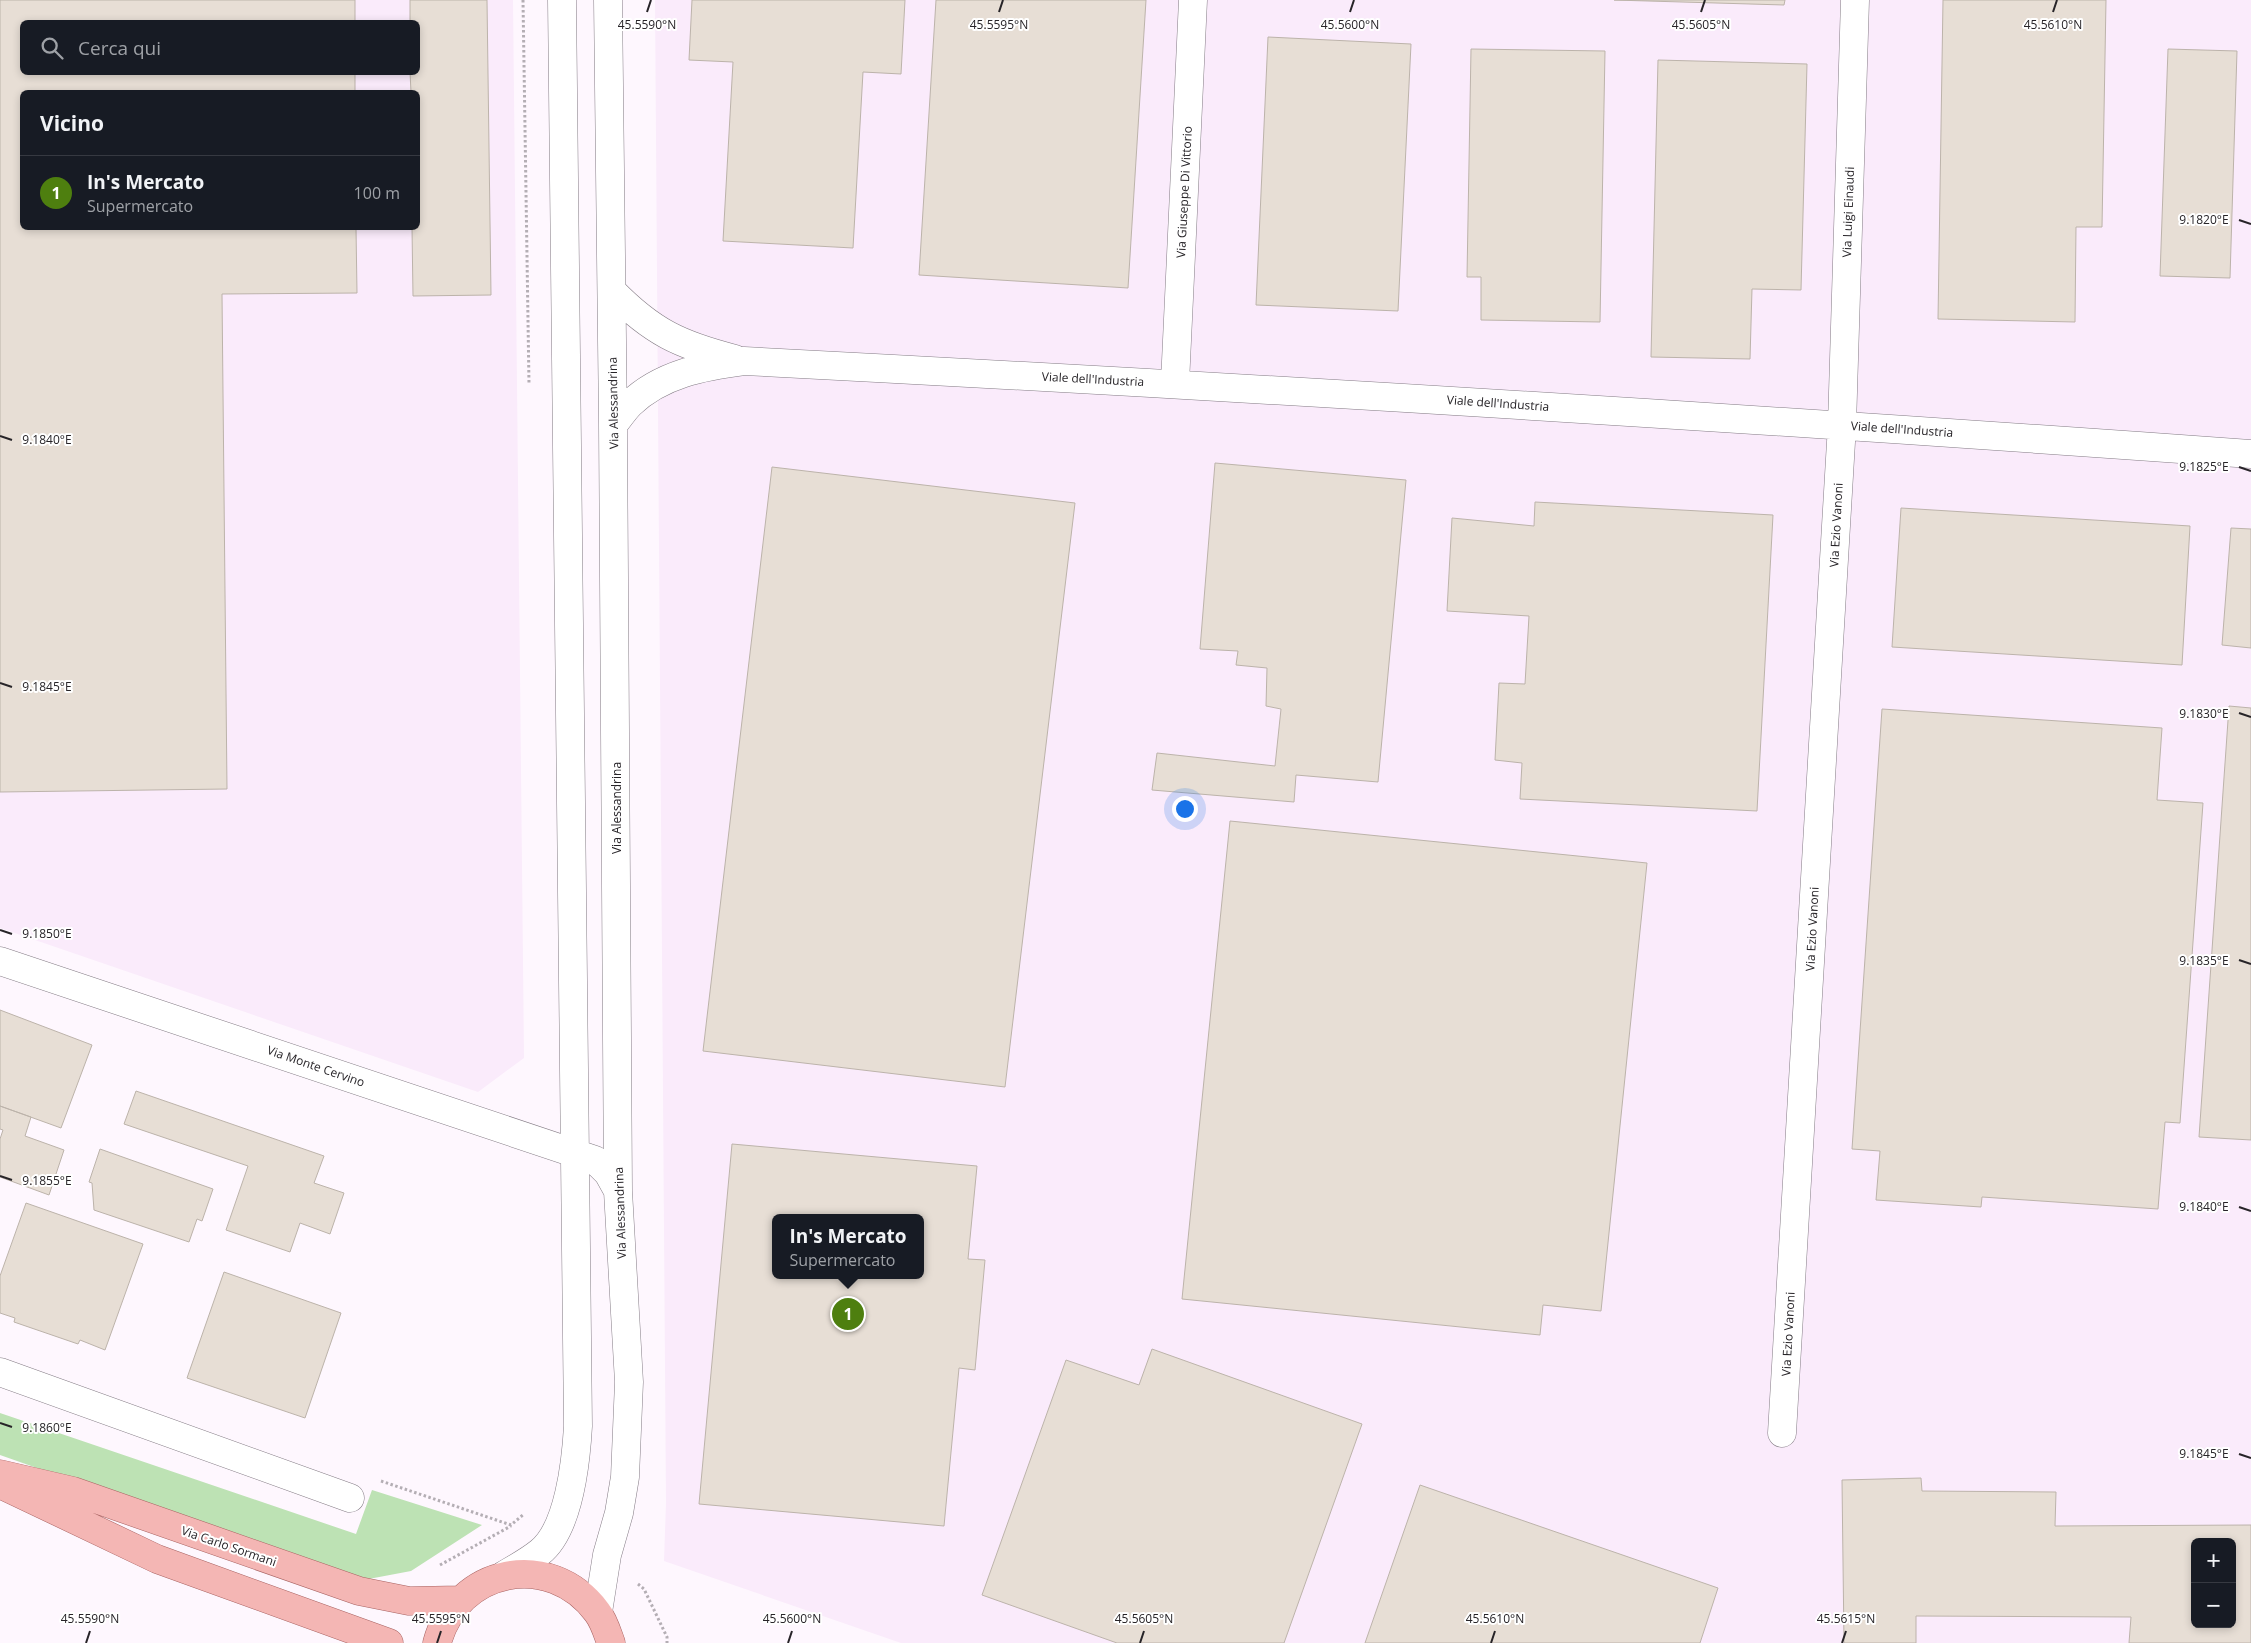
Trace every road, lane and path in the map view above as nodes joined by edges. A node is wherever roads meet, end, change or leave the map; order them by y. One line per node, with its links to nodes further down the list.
1 (562, 0): 12 (street)
2 (608, 0): 5 (street, Via Alessandrina)
3 (1194, 0): 7 (street, Via Giuseppe Di Vittorio)
4 (1855, 0): 9 (street, Via Luigi Einaudi)
5 (612, 291): 6 (street, Viale dell'Industria); 8 (street, Via Alessandrina)
6 (744, 361): 7 (street, Viale dell'Industria); 8 (street, Viale dell'Industria)
7 (1175, 383): 9 (street, Viale dell'Industria)
8 (613, 425): 13 (street, Via Alessandrina)
9 (1842, 425): 10 (street, Viale dell'Industria); 15 (street, Via Ezio Vanoni)
10 (2251, 454)
11 (0, 960): 12 (street, Via Monte Cervino)
12 (575, 1153): 13 (street, Via Monte Cervino); 20 (street)
13 (618, 1191): 22 (street, Via Alessandrina)
14 (0, 1372): 18 (street)
15 (1782, 1434)
16 (0, 1474): 21 (main road, Via Carlo Sormani)
17 (0, 1484): 23 (main road)
18 (350, 1498): 19 (path)
19 (511, 1525)
20 (504, 1576): 21 (main road); 22 (main road)
21 (460, 1600): 24 (main road)
22 (598, 1612): 25 (main road)
23 (389, 1643)
24 (437, 1643)
25 (611, 1643)

